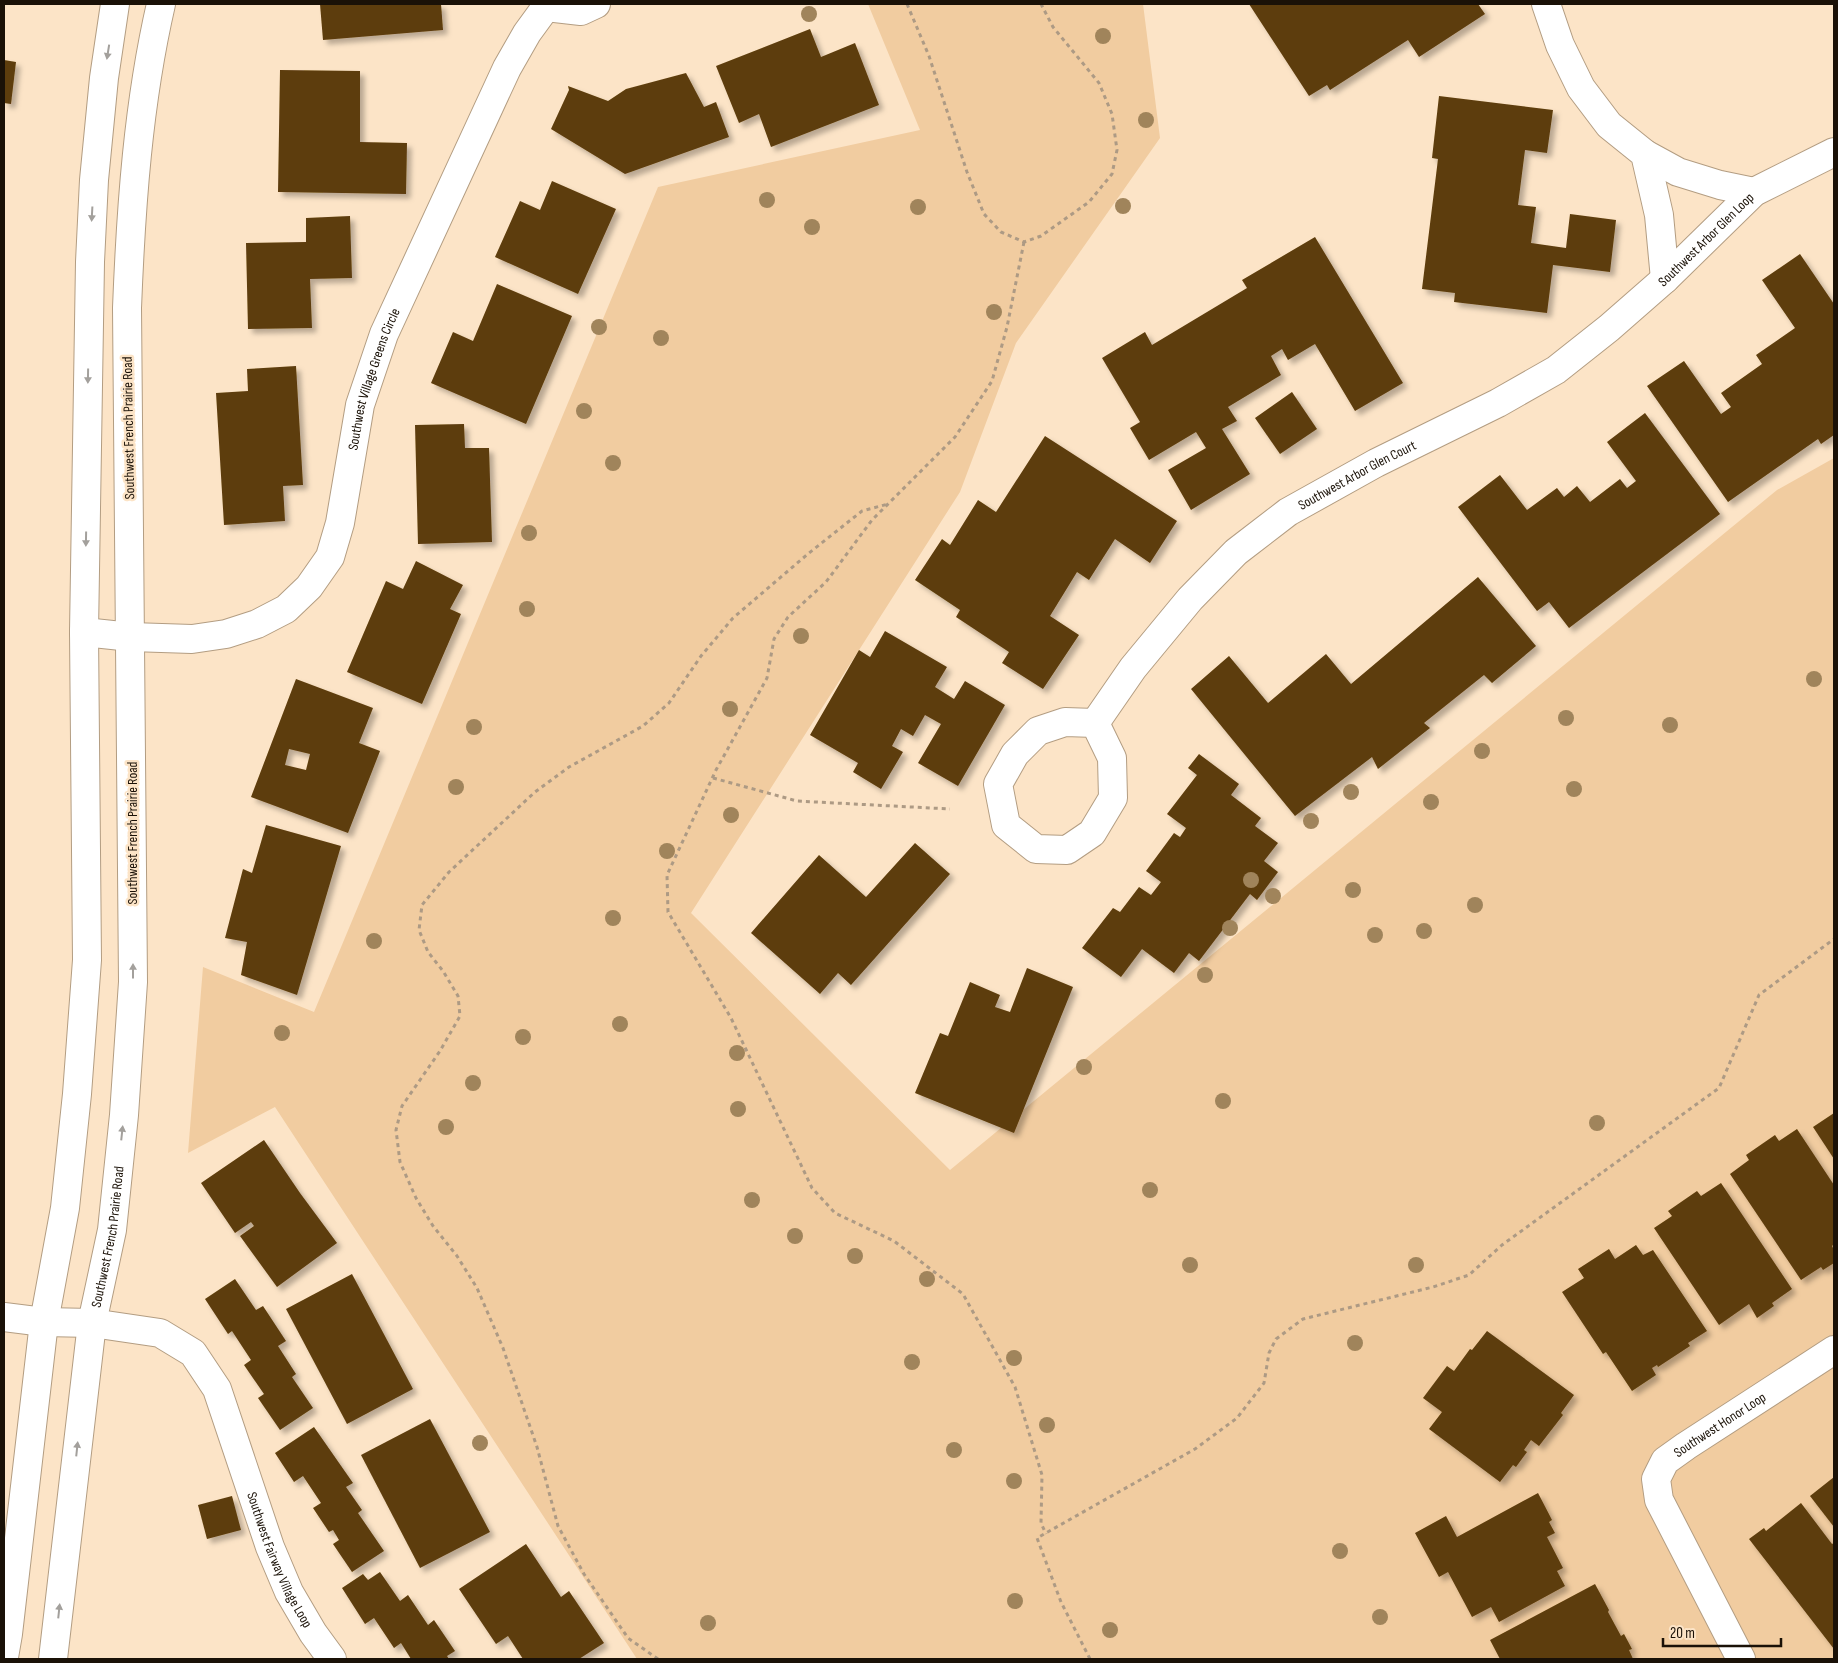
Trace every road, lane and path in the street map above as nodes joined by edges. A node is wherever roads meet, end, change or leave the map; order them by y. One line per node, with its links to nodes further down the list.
1 (115, 4): 14 (street, one-way to 14)
2 (161, 4): 15 (street, Southwest French Prairie Road)
3 (596, 4): 7 (street, Southwest Village Greens Circle)
4 (907, 4): 11 (path)
5 (1041, 4): 11 (path)
6 (1546, 4): 9 (street)
7 (546, 5): 15 (street, Southwest Village Greens Circle)
8 (1834, 152): 10 (street, Southwest Arbor Glen Loop)
9 (1645, 154): 10 (street); 12 (street, Southwest Arbor Glen Loop)
10 (1754, 192): 12 (street, Southwest Arbor Glen Loop)
11 (1024, 242): 13 (path)
12 (1665, 279): 16 (street, Southwest Arbor Glen Court)
13 (889, 503): 17 (path); 28 (path)
14 (84, 632): 15 (street, Southwest Village Greens Circle); 21 (street)
15 (131, 637): 22 (street, Southwest French Prairie Road, one-way to 15)
16 (1095, 723): 16 (street)
17 (713, 778): 18 (path); 24 (path)
18 (950, 809)
19 (1834, 939): 24 (path)
20 (4, 1317): 21 (street, Southwest Fairway Village Loop)
21 (44, 1322): 22 (street, Southwest Fairway Village Loop); 25 (street)
22 (92, 1323): 26 (street, Southwest French Prairie Road, one-way to 22); 27 (street, Southwest Fairway Village Loop)
23 (1834, 1350): 30 (street, Southwest Honor Loop)
24 (1046, 1534): 29 (path)
25 (4, 1657)
26 (53, 1659)
27 (332, 1659)
28 (658, 1659)
29 (1090, 1659)
30 (1741, 1659)

